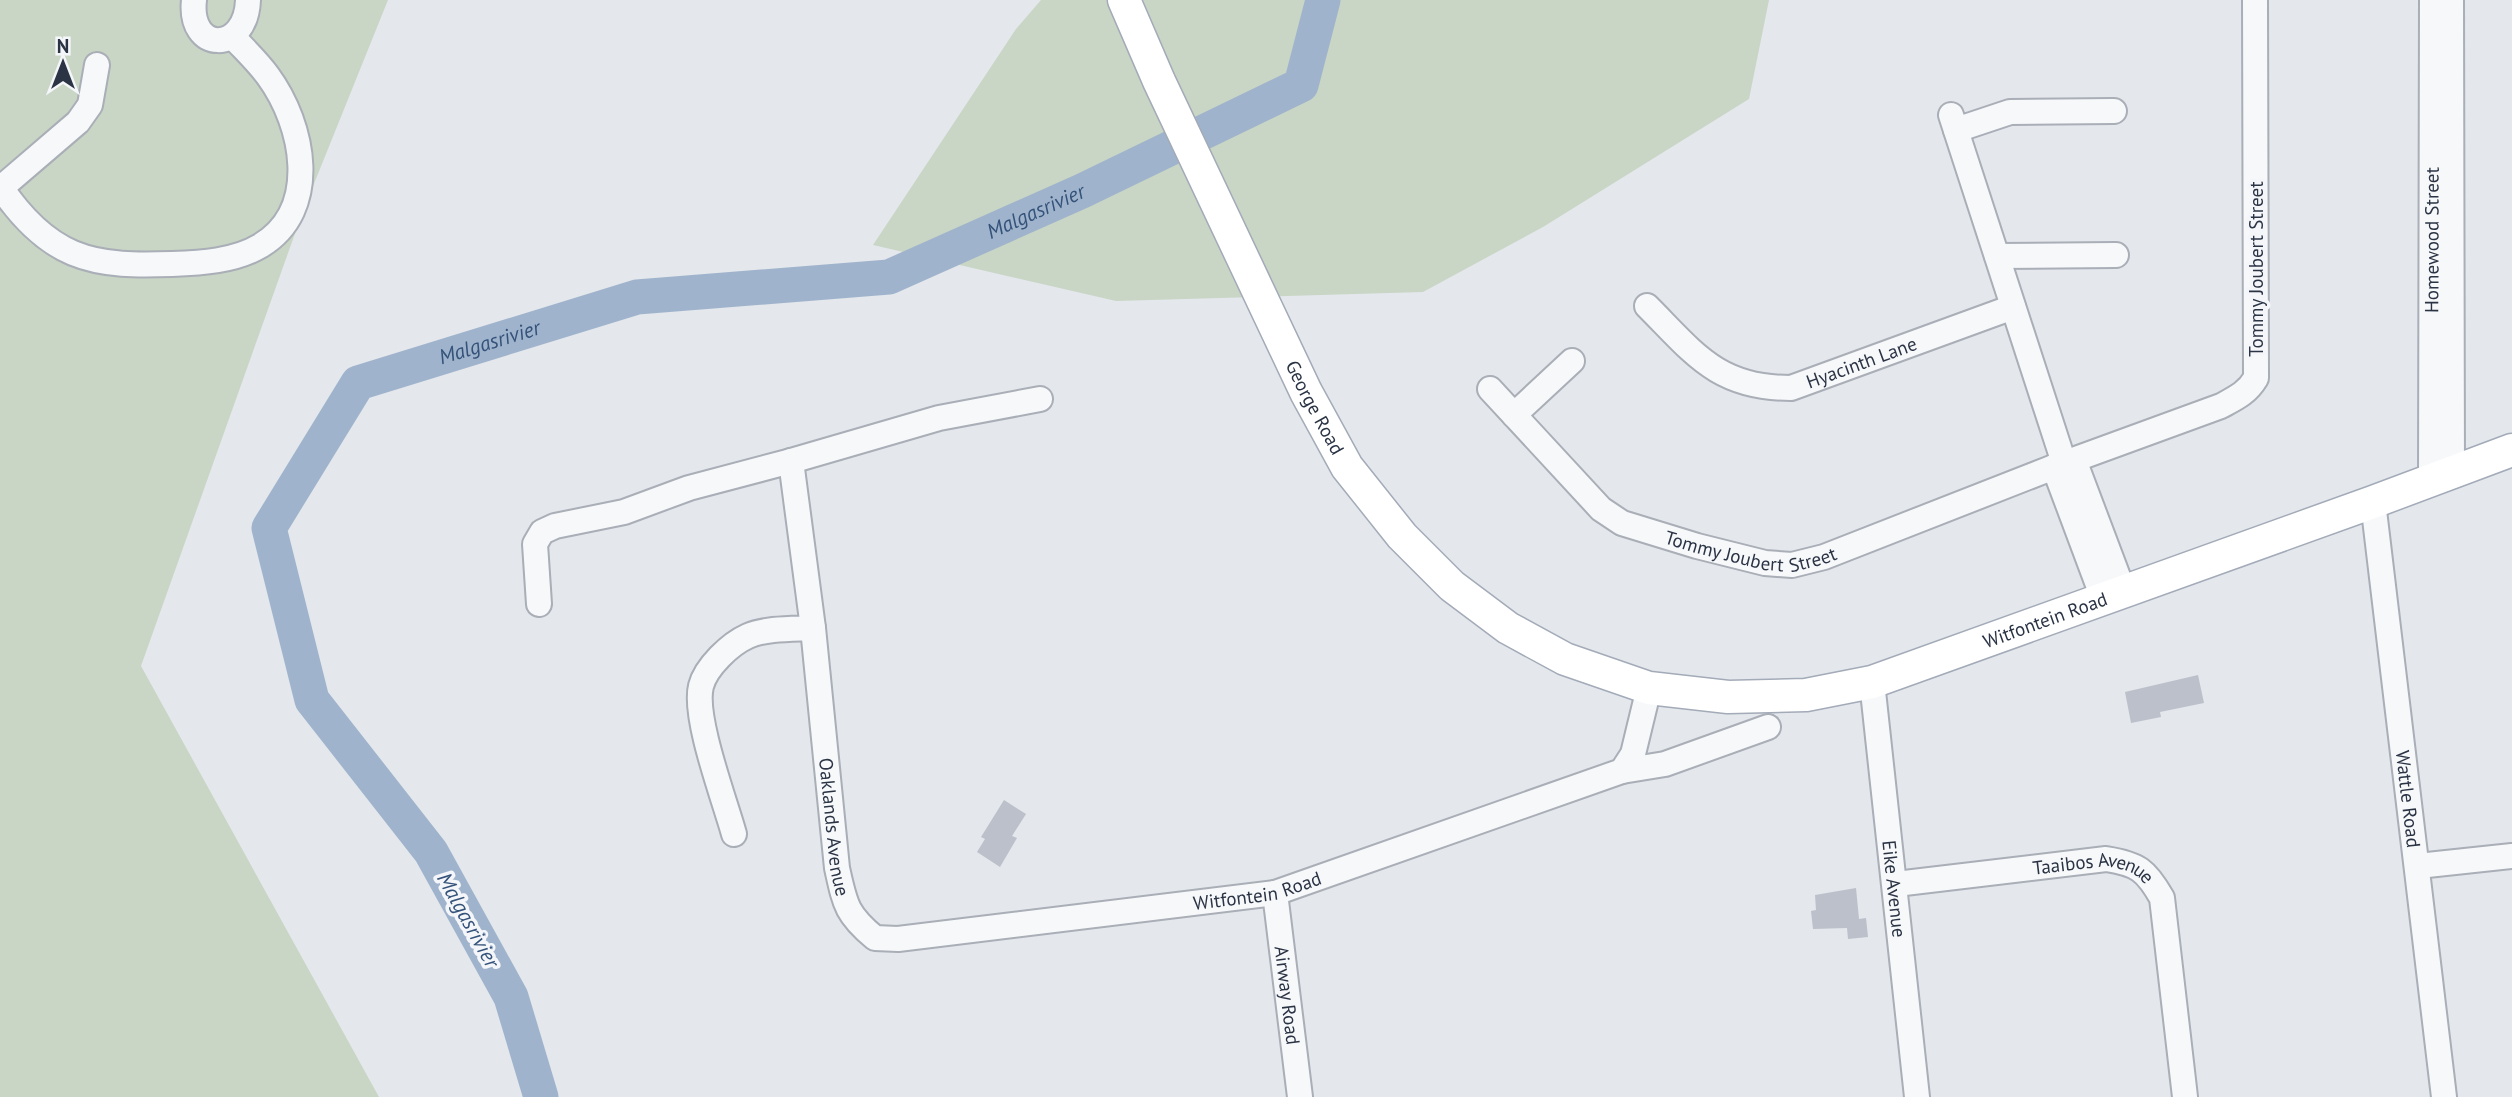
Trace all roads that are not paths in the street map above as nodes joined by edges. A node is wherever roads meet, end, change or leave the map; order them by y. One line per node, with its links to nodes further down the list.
1 (194, 0): 7 (street)
2 (248, 0): 7 (street)
3 (1124, 0): 29 (main road, George Road)
4 (2256, 0): 22 (street, Tommy Joubert Street)
5 (2432, 0): 9 (street, Homewood Street)
6 (2451, 0): 9 (street, Homewood Street)
7 (233, 37): 11 (street)
8 (97, 65): 11 (street)
9 (2442, 86): 23 (street, Homewood Street)
10 (2114, 111): 13 (street)
11 (1, 187)
12 (2116, 255): 13 (street)
13 (1997, 256): 15 (street)
14 (1647, 306): 15 (street, Hyacinth Lane)
15 (2014, 307): 22 (street)
16 (1572, 361): 19 (street)
17 (1490, 389): 19 (street, Tommy Joubert Street)
18 (1040, 399): 21 (street)
19 (1514, 415): 22 (street, Tommy Joubert Street)
20 (2512, 450): 23 (main road, Witfontein Road)
21 (791, 461): 26 (street); 27 (street, Oaklands Avenue)
22 (2064, 463): 25 (street)
23 (2441, 476): 24 (main road, Witfontein Road)
24 (2374, 502): 25 (main road, Witfontein Road); 34 (street, Wattle Road)
25 (2113, 594): 28 (main road, Witfontein Road)
26 (539, 604)
27 (813, 628): 32 (street); 37 (street, Oaklands Avenue)
28 (1872, 682): 29 (main road, Witfontein Road); 35 (street, Eike Avenue)
29 (1649, 688): 31 (street)
30 (1768, 727): 31 (street, Witfontein Road)
31 (1622, 771): 36 (street, Witfontein Road)
32 (734, 834)
33 (2512, 856): 34 (street)
34 (2418, 866): 41 (street, Wattle Road)
35 (1896, 884): 39 (street, Eike Avenue); 40 (street, Taaibos Avenue)
36 (1275, 893): 37 (street, Witfontein Road); 38 (street, Airway Road)
37 (876, 938)
38 (1300, 1097)
39 (1917, 1097)
40 (2185, 1097)
41 (2444, 1097)

